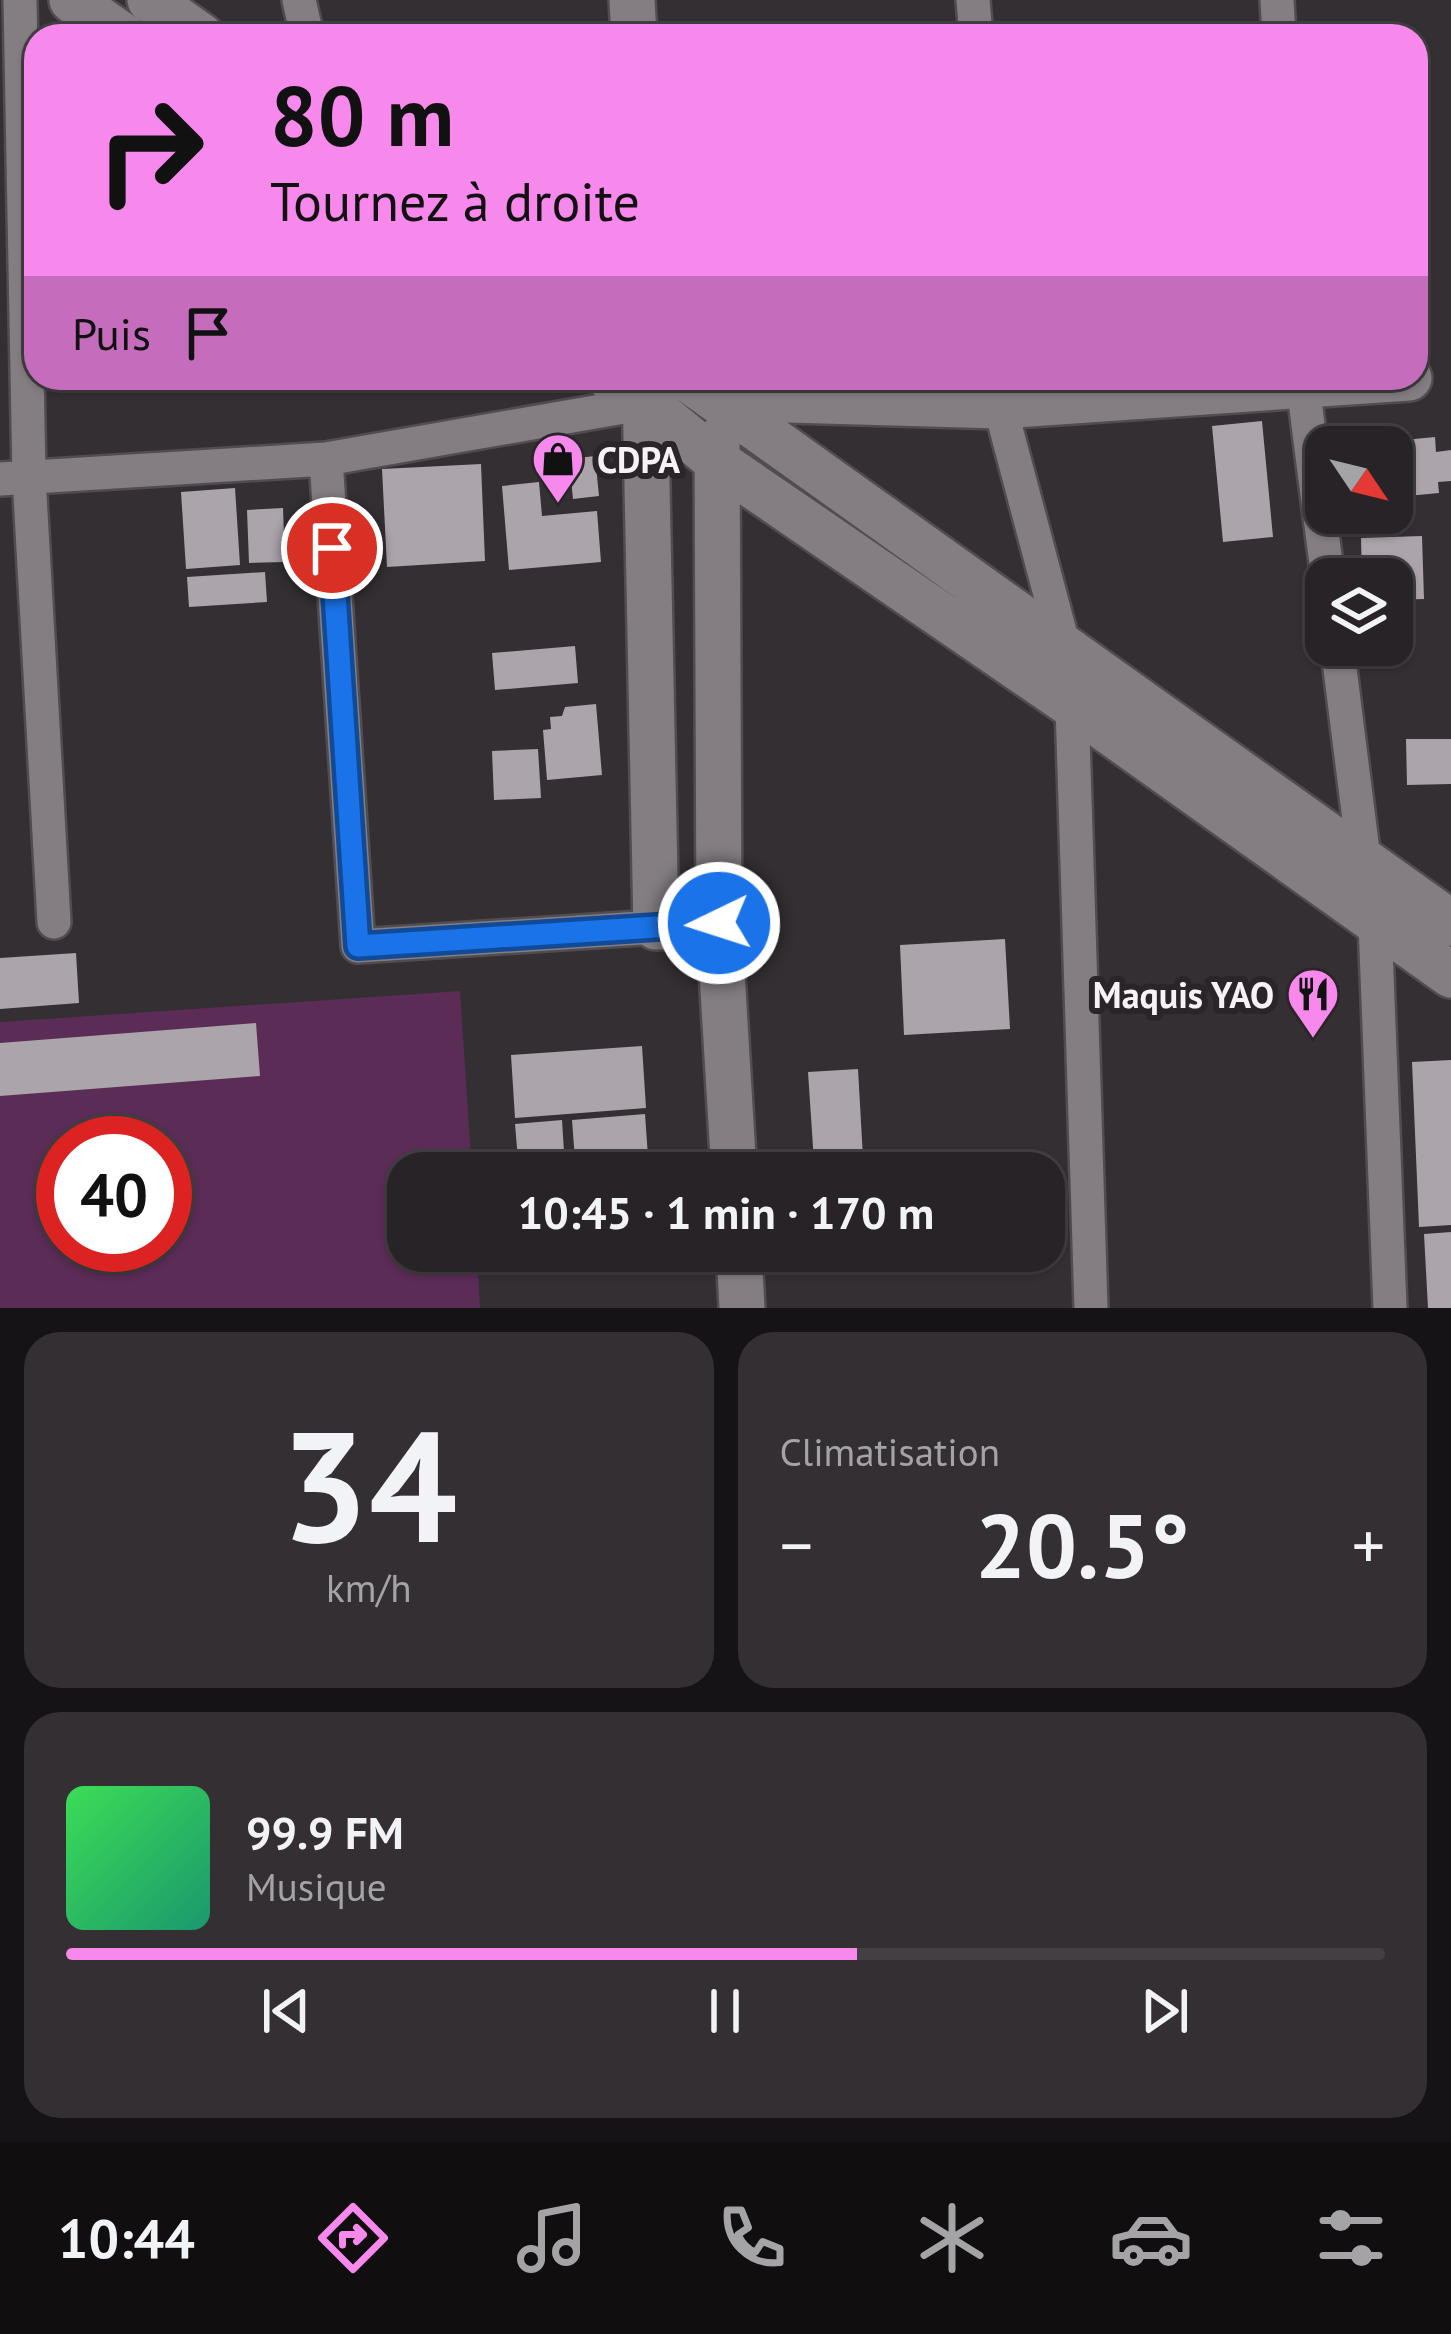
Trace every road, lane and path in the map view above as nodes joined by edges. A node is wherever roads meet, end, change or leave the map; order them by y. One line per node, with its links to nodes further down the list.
1 (20, 0): 17 (street)
2 (72, 0): 4 (street)
3 (150, 0): 5 (street)
4 (106, 24)
5 (184, 24)
6 (617, 390): 15 (street)
7 (634, 390): 27 (street)
8 (638, 390): 16 (street)
9 (706, 390): 16 (street)
10 (712, 390): 19 (street)
11 (915, 390): 14 (street)
12 (1060, 390): 14 (street)
13 (1303, 390): 18 (street)
14 (999, 392): 19 (street)
15 (326, 459): 17 (street); 27 (street)
16 (718, 462): 21 (street); 26 (street)
17 (14, 478): 23 (street)
18 (1325, 558)
19 (1064, 647): 22 (street)
20 (1339, 666): 22 (street)
21 (1072, 705): 24 (street); 32 (street)
22 (1364, 859): 25 (street)
23 (54, 922)
24 (1375, 922): 28 (street); 33 (street)
25 (1451, 922)
26 (719, 923): 27 (street); 29 (street)
27 (656, 927)
28 (1451, 975)
29 (733, 1152)
30 (740, 1272): 31 (street)
31 (742, 1308)
32 (1091, 1308)
33 (1390, 1308)

